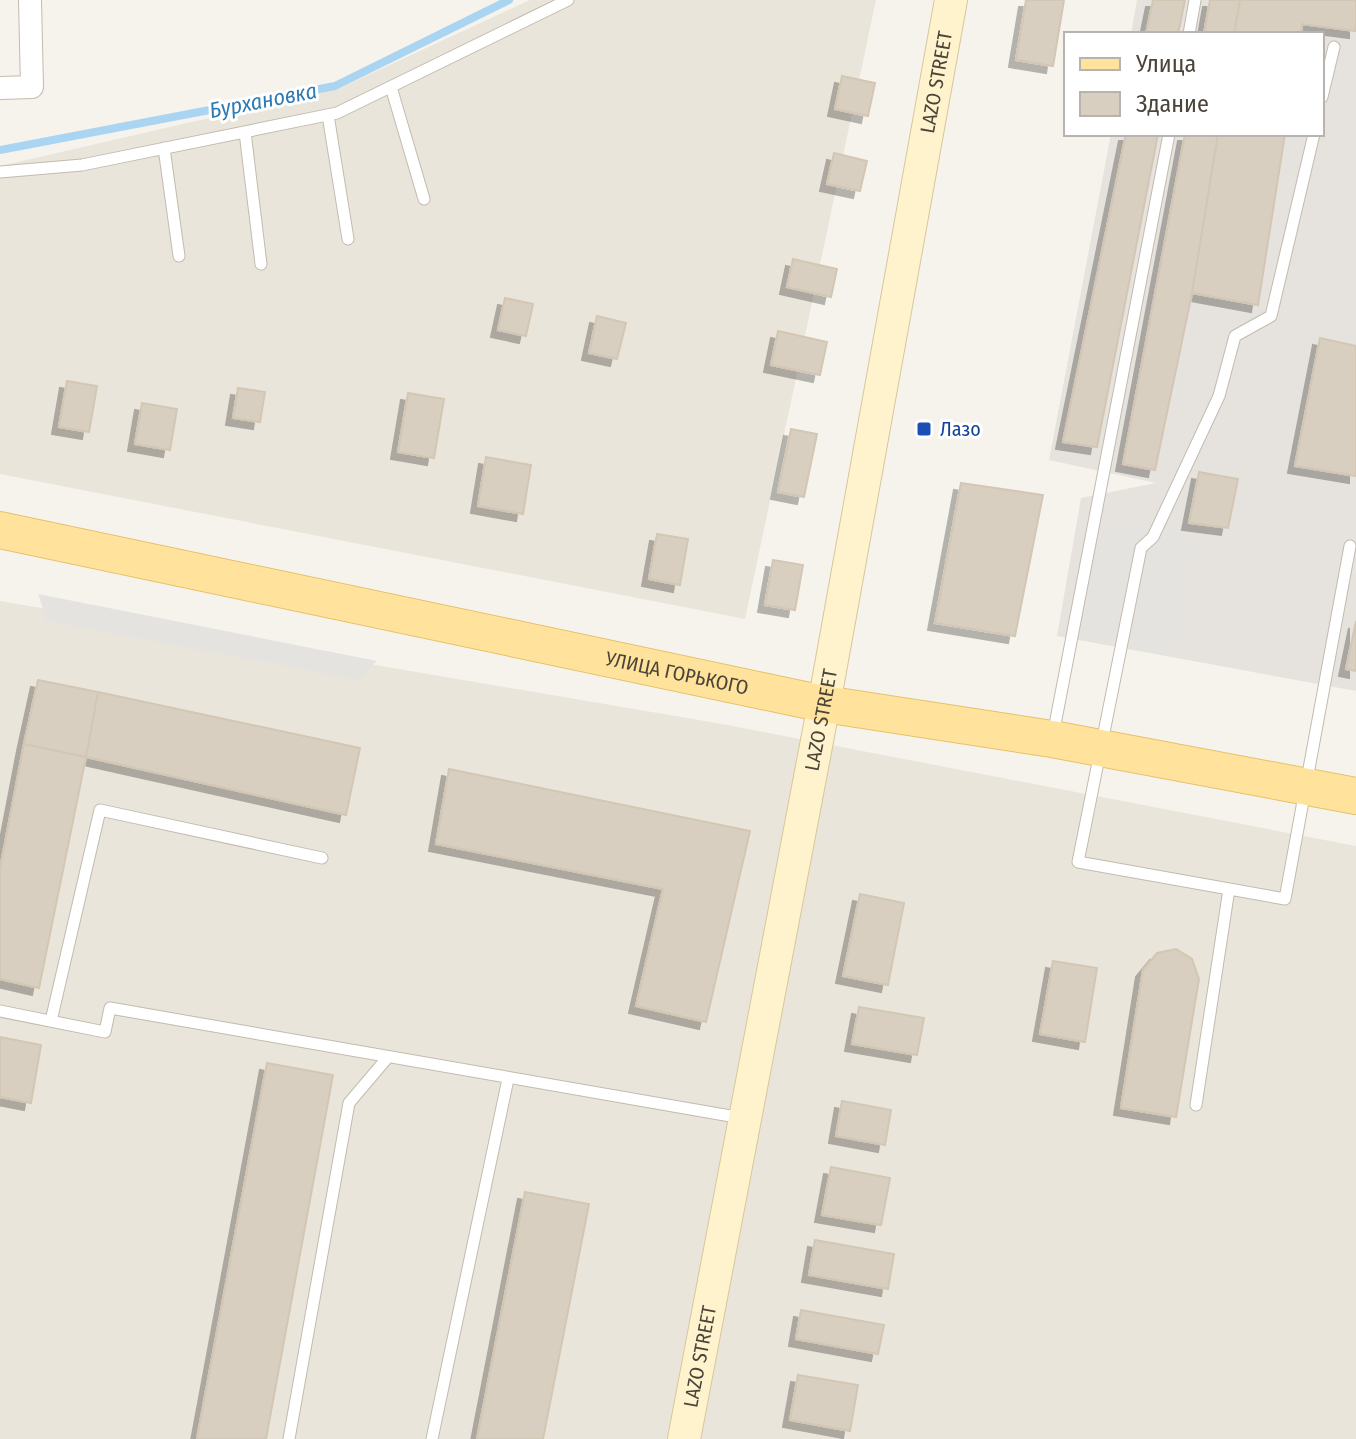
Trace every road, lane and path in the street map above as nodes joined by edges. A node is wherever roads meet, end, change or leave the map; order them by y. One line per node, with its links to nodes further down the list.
1 (30, 0): 8 (street)
2 (568, 0): 7 (lane)
3 (951, 0): 22 (main road, LAZO STREET)
4 (1195, 0): 5 (lane)
5 (1189, 32)
6 (1334, 47): 9 (lane)
7 (391, 87): 10 (lane); 16 (lane)
8 (0, 88)
9 (1324, 89)
10 (328, 115): 11 (lane); 17 (lane)
11 (245, 132): 14 (lane); 19 (lane)
12 (1169, 136): 23 (lane)
13 (1314, 136): 24 (lane)
14 (164, 148): 15 (lane); 18 (lane)
15 (0, 172)
16 (424, 199)
17 (348, 239)
18 (179, 256)
19 (261, 264)
20 (0, 530): 22 (main road, УЛИЦА ГОРЬКОГО)
21 (1350, 546): 25 (lane)
22 (824, 704): 23 (main road, УЛИЦА ГОРЬКОГО); 34 (main road, LAZO STREET)
23 (1052, 739): 24 (main road, УЛИЦА ГОРЬКОГО)
24 (1101, 749): 25 (main road, УЛИЦА ГОРЬКОГО); 28 (lane)
25 (1305, 786): 26 (main road, УЛИЦА ГОРЬКОГО); 28 (lane)
26 (1356, 796)
27 (322, 858): 30 (lane)
28 (1229, 889): 33 (lane)
29 (0, 1011): 30 (lane)
30 (51, 1021): 31 (lane)
31 (388, 1057): 32 (lane); 35 (lane)
32 (508, 1079): 34 (lane); 36 (lane)
33 (1196, 1105)
34 (747, 1119): 37 (main road, LAZO STREET)
35 (289, 1439)
36 (432, 1439)
37 (684, 1439)

